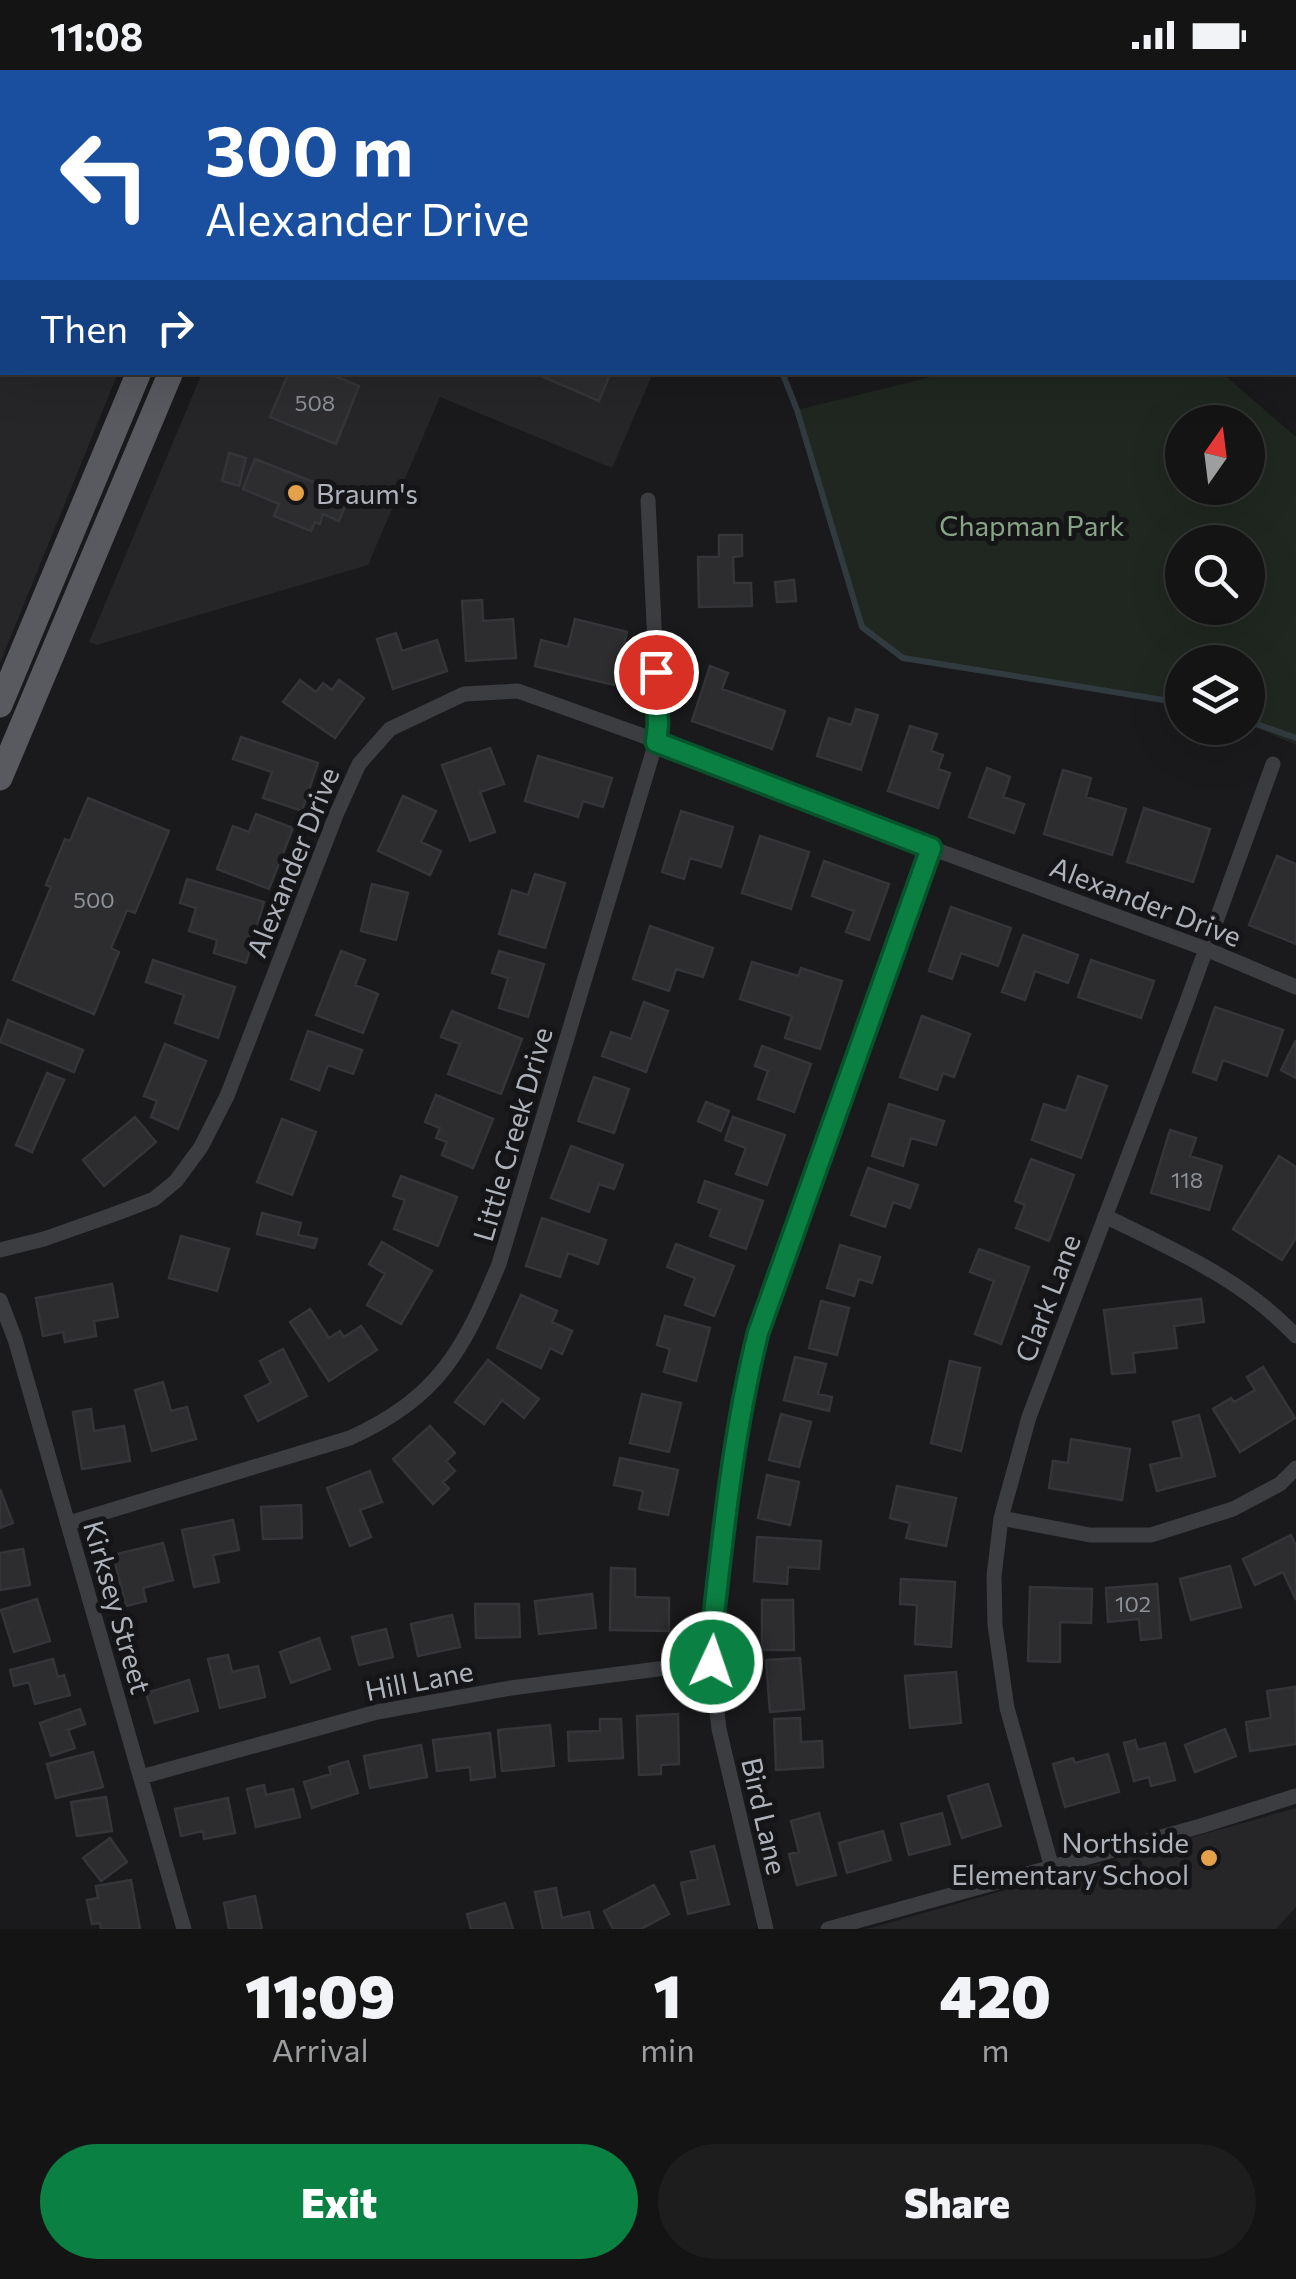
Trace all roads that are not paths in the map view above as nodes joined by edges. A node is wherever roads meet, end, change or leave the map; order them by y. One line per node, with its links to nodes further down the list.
1 (138, 375): 4 (main road)
2 (171, 375): 7 (main road)
3 (648, 500): 5 (street, Little Creek Drive)
4 (0, 706)
5 (656, 742): 8 (street, Alexander Drive); 12 (street, Alexander Drive); 17 (street, Little Creek Drive)
6 (1273, 764): 9 (street, Clark Lane)
7 (0, 778)
8 (931, 848): 9 (street, Alexander Drive); 18 (street, Bird Lane)
9 (1206, 949): 10 (street, Alexander Drive); 11 (street, Clark Lane)
10 (1296, 988)
11 (1105, 1216): 14 (street); 16 (street, Clark Lane)
12 (0, 1250)
13 (0, 1300): 17 (street, Kirksey Street)
14 (1296, 1336)
15 (1296, 1468): 16 (street)
16 (1001, 1518): 21 (street, Clark Lane)
17 (69, 1523): 19 (street, Kirksey Street)
18 (712, 1662): 19 (street, Hill Lane); 23 (street, Bird Lane)
19 (142, 1777): 22 (street, Kirksey Street)
20 (1296, 1796): 21 (street)
21 (1052, 1868): 24 (street)
22 (184, 1929)
23 (766, 1929)
24 (828, 1929)

